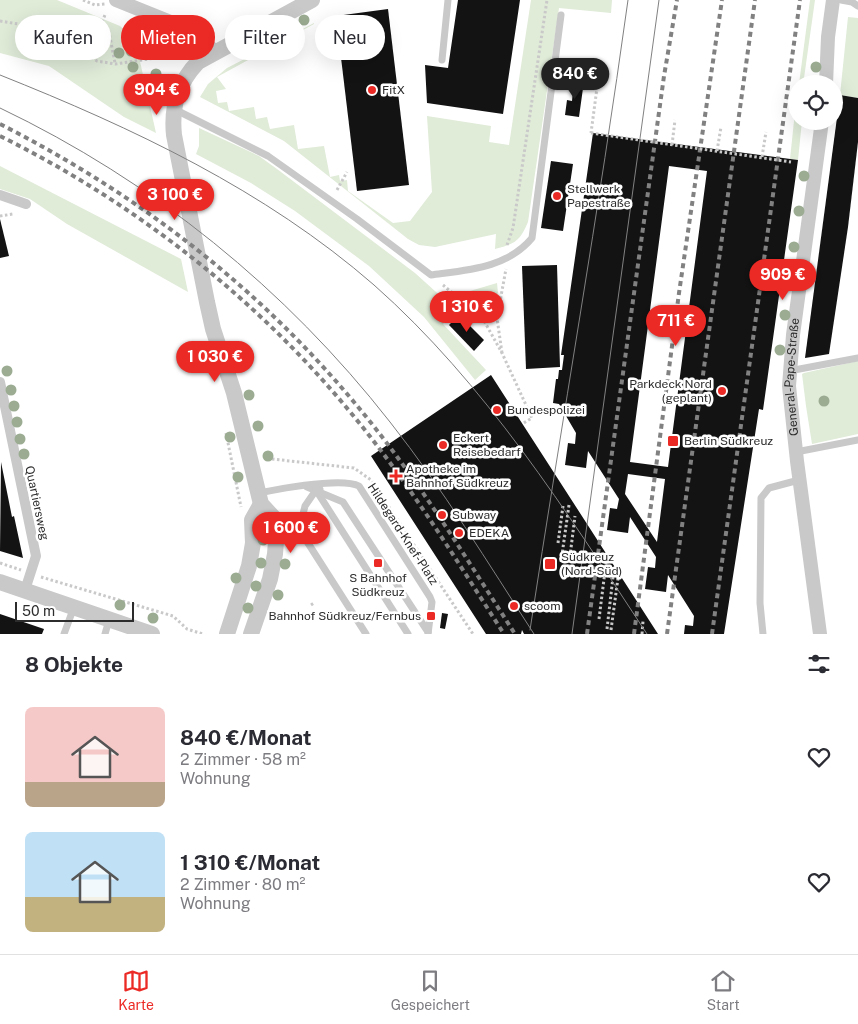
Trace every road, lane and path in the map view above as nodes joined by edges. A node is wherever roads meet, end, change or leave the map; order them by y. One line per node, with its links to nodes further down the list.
1 (83, 0): 8 (path)
2 (116, 0): 9 (street)
3 (312, 0): 16 (street)
4 (448, 0): 20 (lane)
5 (547, 0): 22 (path)
6 (832, 0): 24 (street)
7 (842, 0): 10 (lane)
8 (95, 5)
9 (143, 5): 11 (street)
10 (858, 6)
11 (161, 15)
12 (561, 15): 23 (lane)
13 (0, 21): 14 (path)
14 (15, 24)
15 (111, 43): 21 (path)
16 (215, 51)
17 (95, 60): 21 (path)
18 (142, 60): 21 (path)
19 (201, 60): 25 (street)
20 (442, 60)
21 (115, 64)
22 (538, 65): 23 (path); 39 (path)
23 (554, 67): 30 (path, bridge); 40 (lane)
24 (826, 75)
25 (173, 109): 41 (lane); 56 (street)
26 (675, 120): 30 (path)
27 (721, 127): 31 (path)
28 (821, 130): 44 (street, General-Pape-Straße)
29 (766, 132): 32 (path)
30 (672, 145): 31 (path, bridge)
31 (717, 151): 32 (path, bridge)
32 (762, 157): 33 (path, bridge)
33 (792, 162)
34 (347, 172): 35 (path)
35 (336, 190)
36 (0, 196): 37 (street)
37 (24, 208): 38 (path)
38 (0, 216)
39 (507, 243)
40 (508, 259): 41 (lane); 42 (path)
41 (432, 275): 42 (path)
42 (502, 353): 47 (path)
43 (858, 358): 44 (lane)
44 (789, 371): 50 (street, General-Pape-Straße)
45 (0, 382): 46 (street, Quartiersweg)
46 (4, 421): 66 (street, Quartiersweg)
47 (522, 424)
48 (226, 428): 59 (path)
49 (858, 440): 50 (lane)
50 (796, 452): 52 (street, General-Pape-Straße)
51 (272, 459): 83 (path)
52 (799, 480): 85 (lane); 86 (street, General-Pape-Straße)
53 (329, 484): 54 (lane, Hildegard-Knef-Platz); 55 (lane); 75 (lane, Hildegard-Knef-Platz)
54 (302, 485): 55 (lane); 56 (lane, Hildegard-Knef-Platz)
55 (316, 490): 75 (lane); 81 (lane); 82 (lane)
56 (260, 499): 79 (street); 80 (street)
57 (569, 505): 62 (path)
58 (563, 506): 61 (path)
59 (242, 515)
60 (575, 516): 65 (path)
61 (558, 543)
62 (561, 562)
63 (0, 563): 66 (path)
64 (606, 563): 71 (path)
65 (568, 572)
66 (30, 573): 69 (street, Quartiersweg); 78 (path)
67 (616, 577): 74 (path)
68 (0, 582): 69 (street)
69 (25, 590): 70 (street)
70 (74, 607): 73 (street); 76 (lane)
71 (599, 619)
72 (644, 621): 84 (path)
73 (107, 627): 77 (street)
74 (609, 630)
75 (428, 633)
76 (64, 634)
77 (152, 634)
78 (202, 634)
79 (227, 634)
80 (251, 634)
81 (366, 634)
82 (408, 634)
83 (473, 634)
84 (642, 634)
85 (763, 634)
86 (820, 634)

